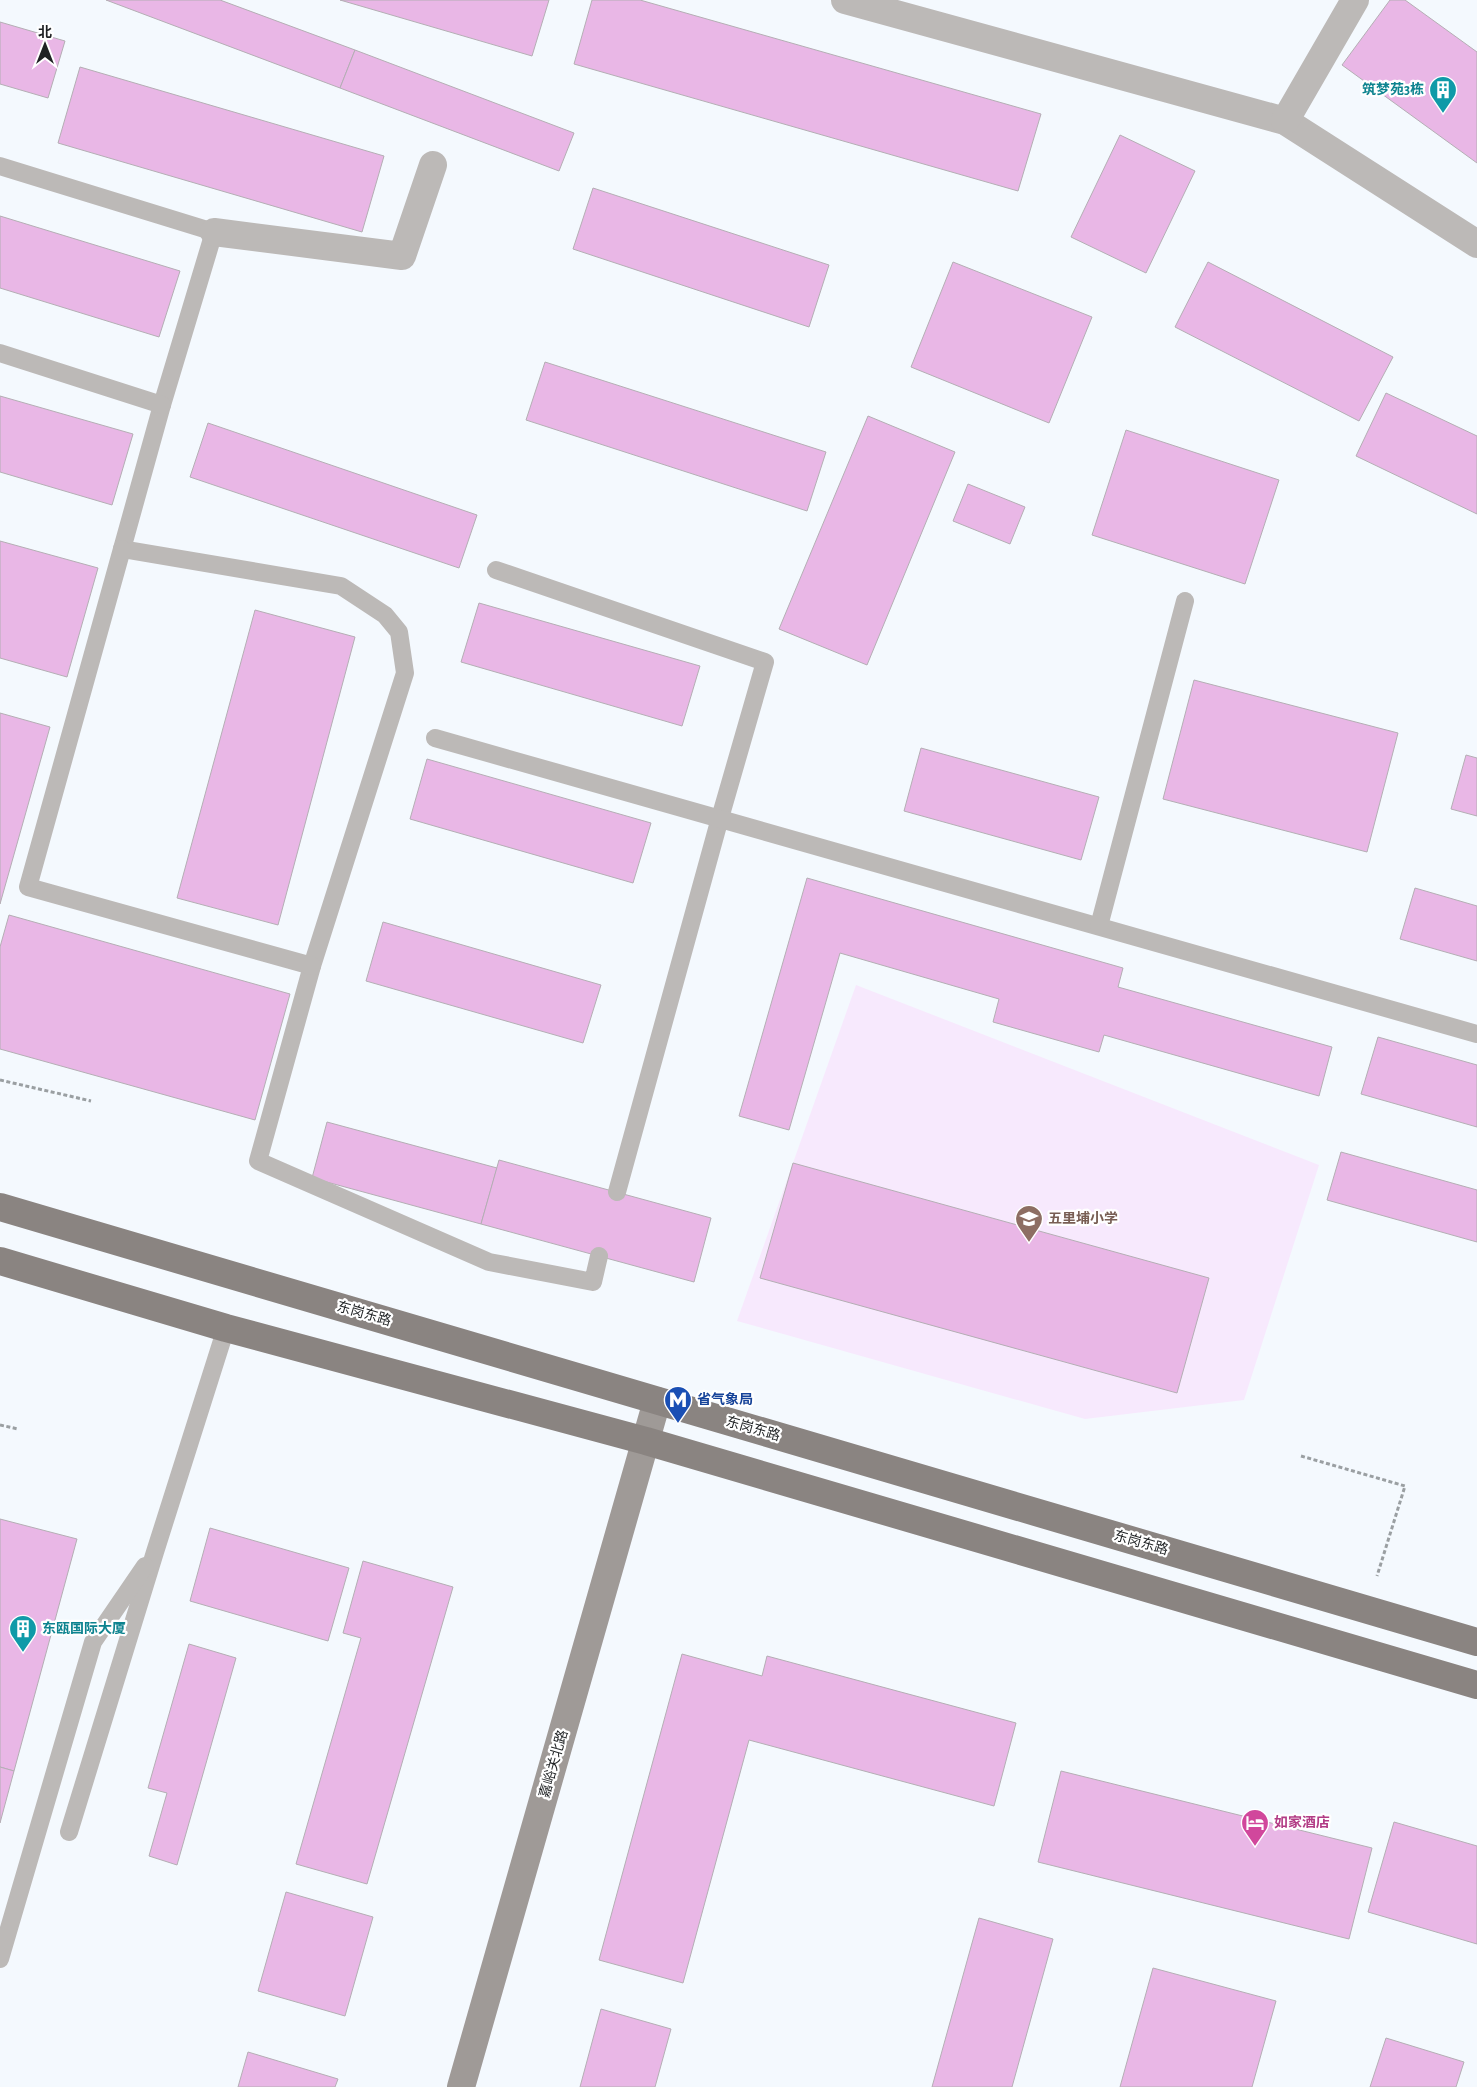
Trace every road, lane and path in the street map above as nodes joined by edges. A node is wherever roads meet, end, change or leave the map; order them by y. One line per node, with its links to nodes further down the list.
1 (845, 0): 3 (street)
2 (1355, 0): 3 (street)
3 (1285, 121): 7 (street)
4 (433, 165): 6 (street)
5 (0, 166): 6 (lane)
6 (214, 232): 9 (lane)
7 (1477, 244)
8 (0, 353): 9 (lane)
9 (162, 405): 10 (lane)
10 (122, 549): 16 (lane); 16 (lane)
11 (496, 570): 14 (lane)
12 (1185, 601): 15 (lane)
13 (435, 738): 14 (lane)
14 (720, 818): 15 (lane); 20 (lane)
15 (1099, 926): 17 (lane)
16 (312, 966): 22 (lane)
17 (1477, 1034)
18 (0, 1080): 19 (path)
19 (91, 1101)
20 (617, 1192)
21 (0, 1207): 25 (main road, 东岗东路)
22 (600, 1256)
23 (0, 1260): 24 (main road)
24 (226, 1328): 28 (main road); 30 (lane)
25 (658, 1401): 28 (main road, 嘉峪关北路); 31 (main road, 东岗东路)
26 (0, 1425): 27 (path)
27 (18, 1429)
28 (646, 1441): 33 (main road); 36 (main road, 嘉峪关北路)
29 (1301, 1456): 31 (path)
30 (155, 1552): 34 (lane); 35 (lane)
31 (1367, 1610): 32 (main road, 东岗东路)
32 (1477, 1642)
33 (1477, 1685)
34 (69, 1832)
35 (0, 1958)
36 (462, 2087)

